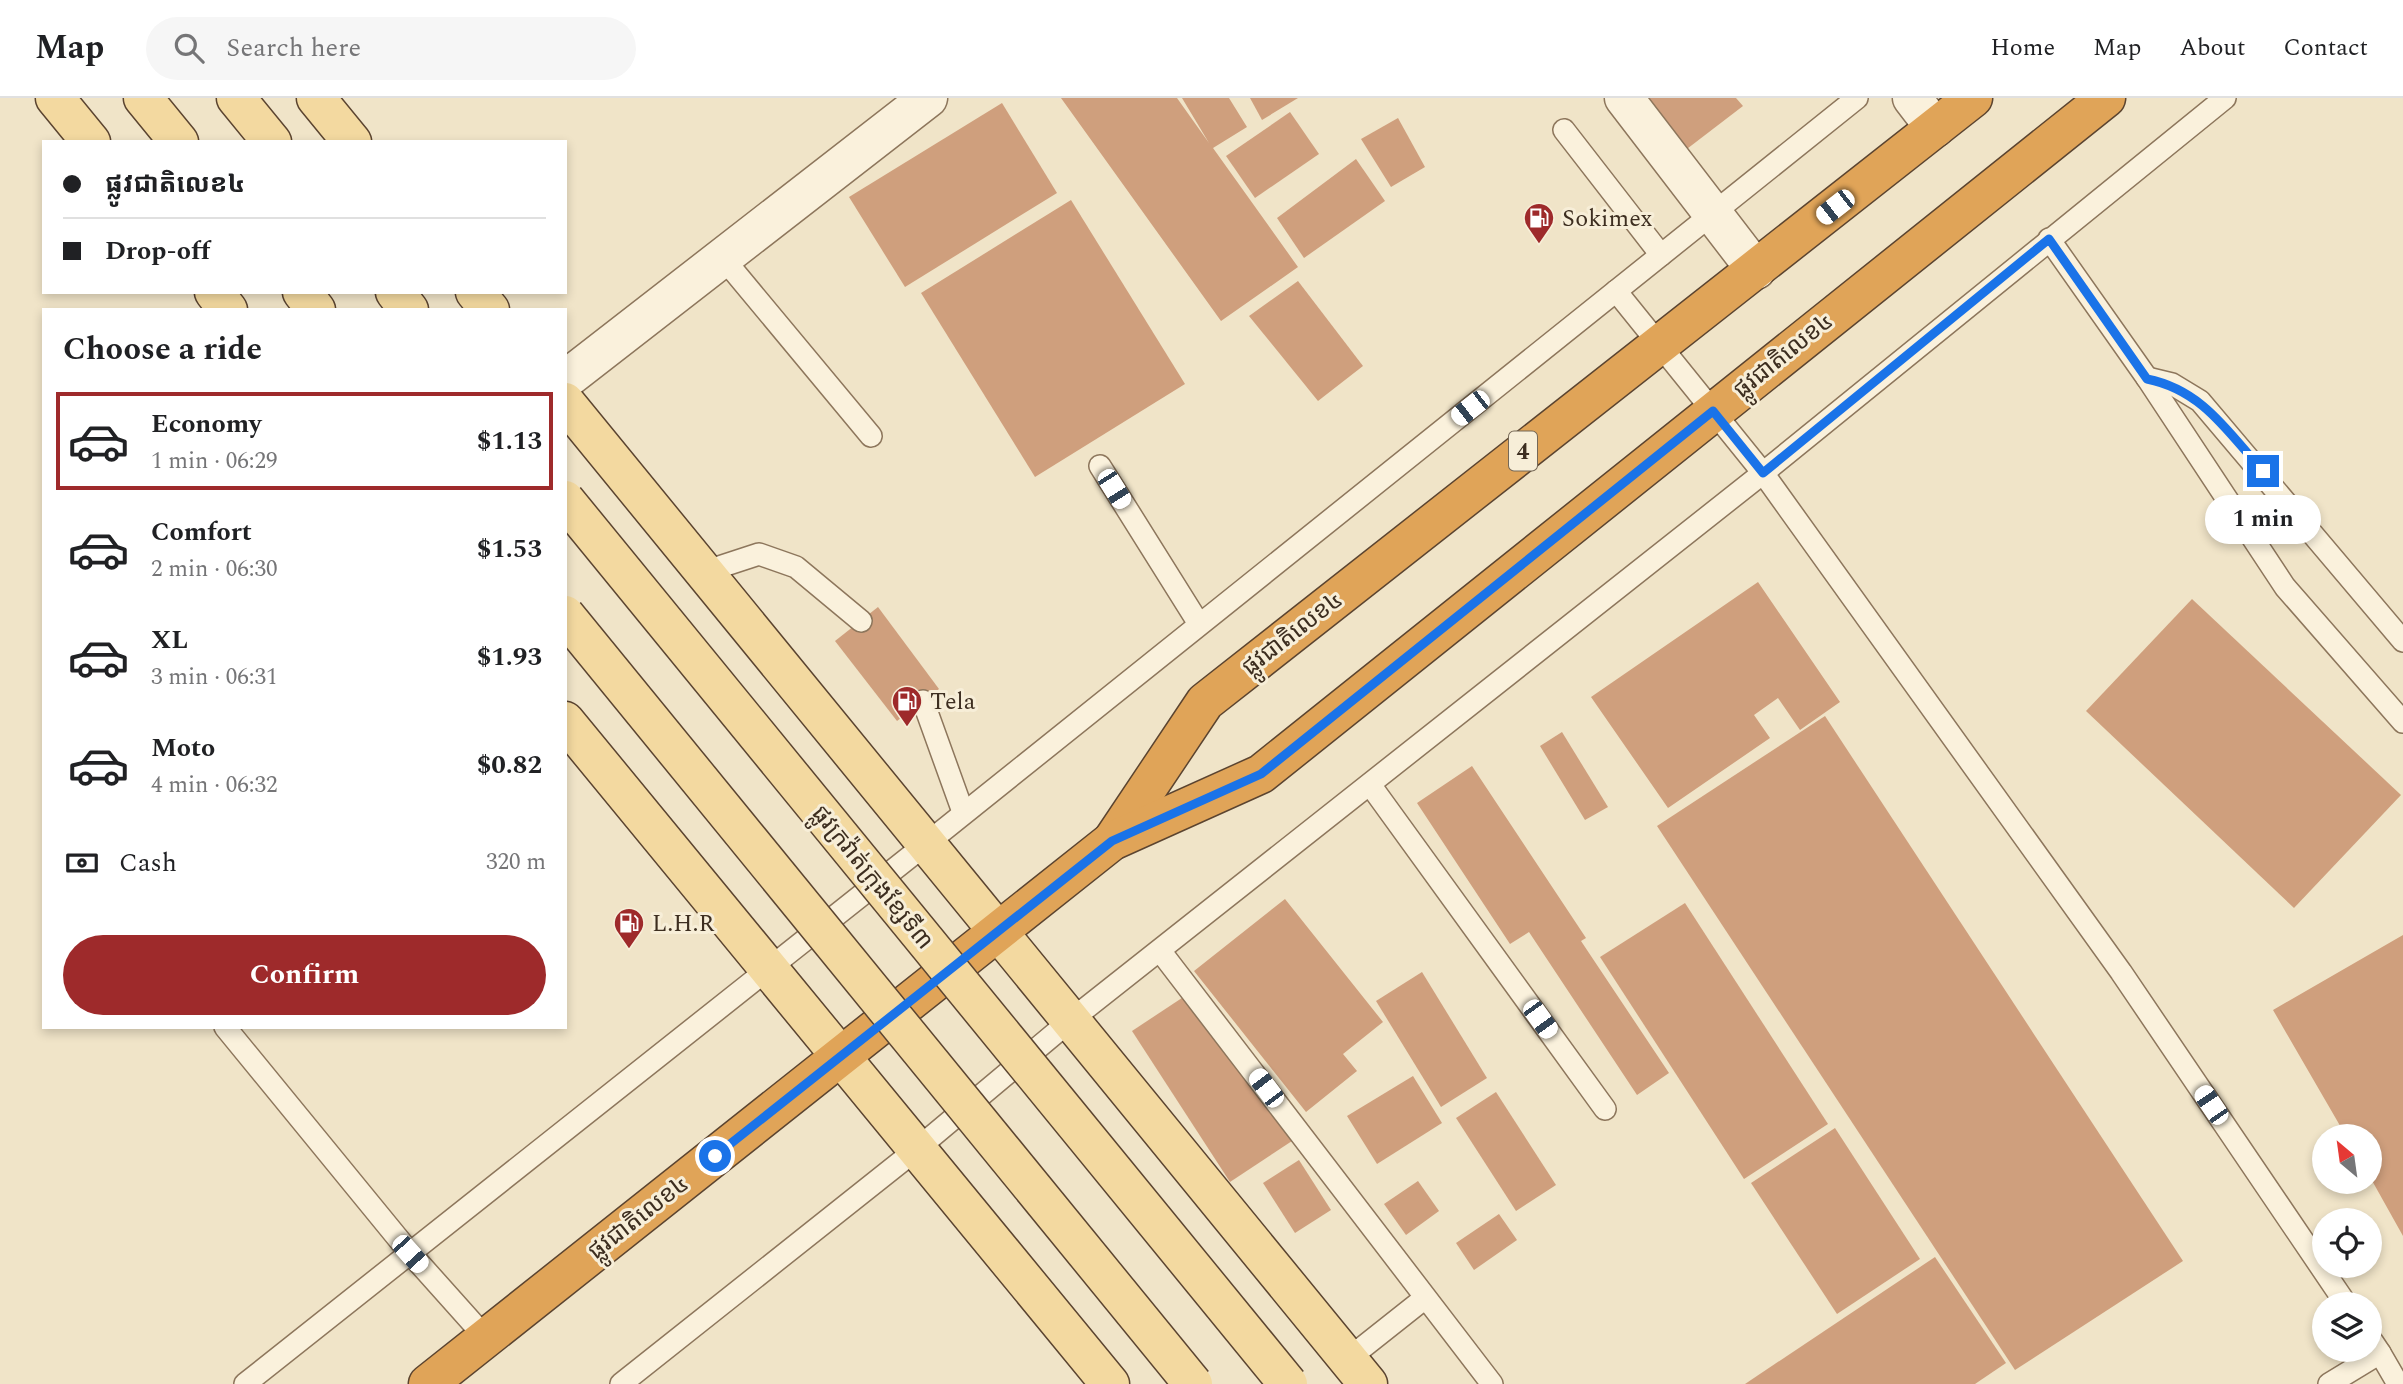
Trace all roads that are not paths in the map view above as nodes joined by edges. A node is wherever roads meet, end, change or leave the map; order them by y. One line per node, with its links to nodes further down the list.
1 (55, 98): 14 (main road)
2 (143, 98): 15 (main road)
3 (236, 98): 16 (main road)
4 (316, 98): 17 (main road)
5 (928, 98): 21 (street)
6 (1624, 98): 18 (street)
7 (1857, 98): 18 (lane)
8 (1912, 98): 12 (street)
9 (1973, 98): 12 (highway, ផ្លូវជាតិលេខ៤ / 4)
10 (2106, 98): 36 (highway, ផ្លូវជាតិលេខ៤ / 4)
11 (2225, 98): 19 (lane)
12 (1935, 128): 22 (highway, ផ្លូវជាតិលេខ៤ / 4)
13 (1564, 130): 20 (lane)
14 (88, 140)
15 (177, 140)
16 (270, 140)
17 (350, 140)
18 (1713, 214): 20 (lane); 22 (street)
19 (2049, 239): 34 (lane); 39 (lane)
20 (1661, 255): 23 (lane)
21 (723, 258): 33 (street); 37 (lane)
22 (1756, 270): 32 (highway, ផ្លូវជាតិលេខ៤ / 4)
23 (1616, 291): 32 (lane); 44 (lane)
24 (216, 294): 28 (main road)
25 (304, 294): 29 (main road)
26 (397, 294): 30 (main road)
27 (477, 294): 31 (main road)
28 (226, 308)
29 (314, 308)
30 (408, 308)
31 (488, 308)
32 (1659, 344): 36 (lane); 51 (highway, ផ្លូវជាតិលេខ៤ / 4)
33 (567, 378)
34 (2147, 379): 45 (lane); 47 (lane)
35 (567, 404): 41 (main road)
36 (1713, 411): 39 (lane); 51 (highway, ផ្លូវជាតិលេខ៤ / 4)
37 (871, 436)
38 (1100, 466): 44 (lane)
39 (1763, 473): 49 (lane); 62 (lane)
40 (567, 502): 73 (main road, ផ្លូវក្រវ៉ាត់ក្រុងខ្សែទី៣, bridge)
41 (705, 572): 43 (lane); 52 (main road)
42 (567, 617): 72 (main road, bridge)
43 (861, 621)
44 (1199, 624): 50 (lane)
45 (2403, 641)
46 (923, 701): 50 (lane)
47 (2403, 722)
48 (567, 723): 55 (main road)
49 (1371, 786): 54 (lane); 59 (lane)
50 (962, 812): 52 (lane)
51 (1112, 841): 53 (highway, ផ្លូវជាតិលេខ៤ / 4)
52 (926, 844): 53 (main road); 55 (lane)
53 (998, 931): 56 (main road); 58 (highway, ផ្លូវជាតិលេខ៤ / 4)
54 (1161, 952): 56 (lane); 63 (lane)
55 (769, 969): 58 (main road); 61 (lane)
56 (1071, 1020): 60 (lane); 67 (main road)
57 (227, 1029): 61 (lane)
58 (841, 1057): 60 (main road); 64 (highway, ផ្លូវជាតិលេខ៤ / 4)
59 (1605, 1109)
60 (917, 1149): 68 (lane); 71 (main road)
61 (410, 1254): 64 (lane); 69 (lane)
62 (2338, 1292)
63 (1425, 1298): 67 (lane); 74 (lane)
64 (486, 1338): 70 (highway, ផ្លូវជាតិលេខ៤ / 4)
65 (2382, 1358): 76 (lane)
66 (2356, 1362): 75 (lane)
67 (1358, 1372)
68 (628, 1382)
69 (245, 1384)
70 (428, 1384)
71 (1110, 1384)
72 (1194, 1384)
73 (1288, 1384)
74 (1492, 1384)
75 (2329, 1384)
76 (2398, 1384)

